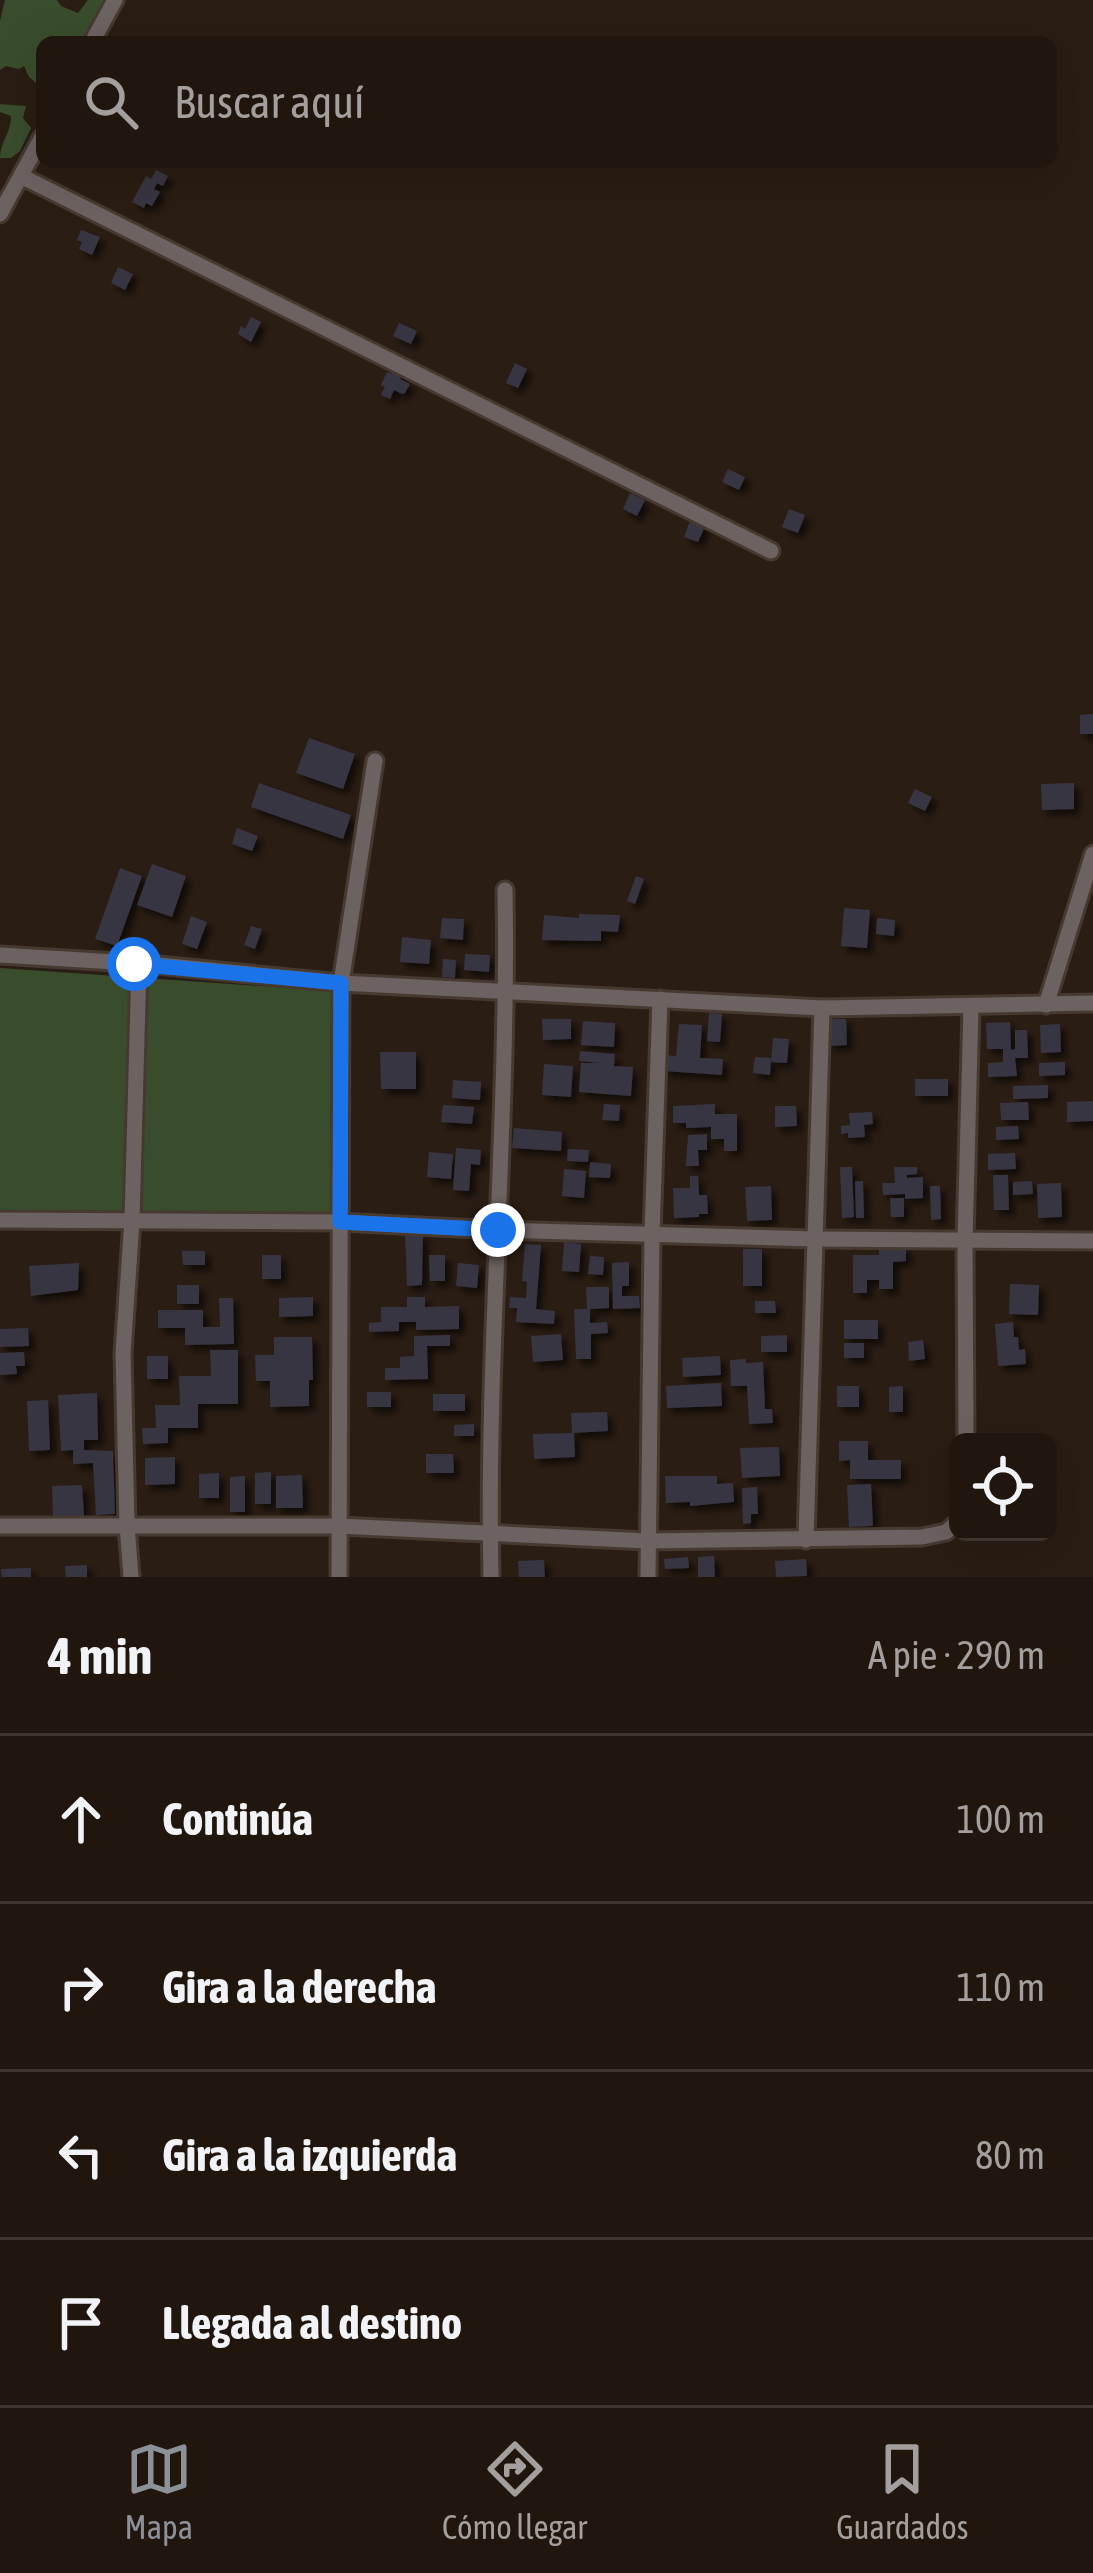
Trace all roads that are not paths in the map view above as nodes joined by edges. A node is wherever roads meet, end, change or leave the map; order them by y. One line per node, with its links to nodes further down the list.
1 (115, 0): 2 (street)
2 (95, 36)
3 (36, 148): 4 (street)
4 (21, 176): 5 (street); 6 (street)
5 (0, 214)
6 (771, 551)
7 (375, 761): 12 (street)
8 (1093, 854): 16 (street)
9 (506, 890): 13 (street)
10 (0, 955): 11 (street)
11 (140, 964): 12 (street); 20 (street)
12 (341, 983): 13 (street); 21 (street)
13 (507, 990): 14 (street); 22 (street)
14 (660, 999): 18 (street); 23 (street)
15 (1093, 1003): 16 (street)
16 (1046, 1005): 17 (street)
17 (971, 1006): 18 (street); 25 (street)
18 (822, 1008): 24 (street)
19 (0, 1220): 20 (street)
20 (132, 1220): 21 (street); 28 (street)
21 (340, 1222): 22 (street); 30 (street)
22 (498, 1230): 23 (street); 32 (street)
23 (652, 1234): 24 (street); 34 (street)
24 (815, 1239): 25 (street); 33 (street)
25 (965, 1241): 26 (street); 27 (street)
26 (1093, 1241)
27 (966, 1433)
28 (127, 1525): 29 (street); 30 (street); 35 (street)
29 (0, 1526)
30 (339, 1526): 32 (street); 36 (street)
31 (949, 1530): 33 (street)
32 (490, 1535): 34 (street); 37 (street)
33 (806, 1540): 34 (street)
34 (647, 1541): 38 (street)
35 (131, 1577)
36 (339, 1577)
37 (491, 1577)
38 (648, 1577)

